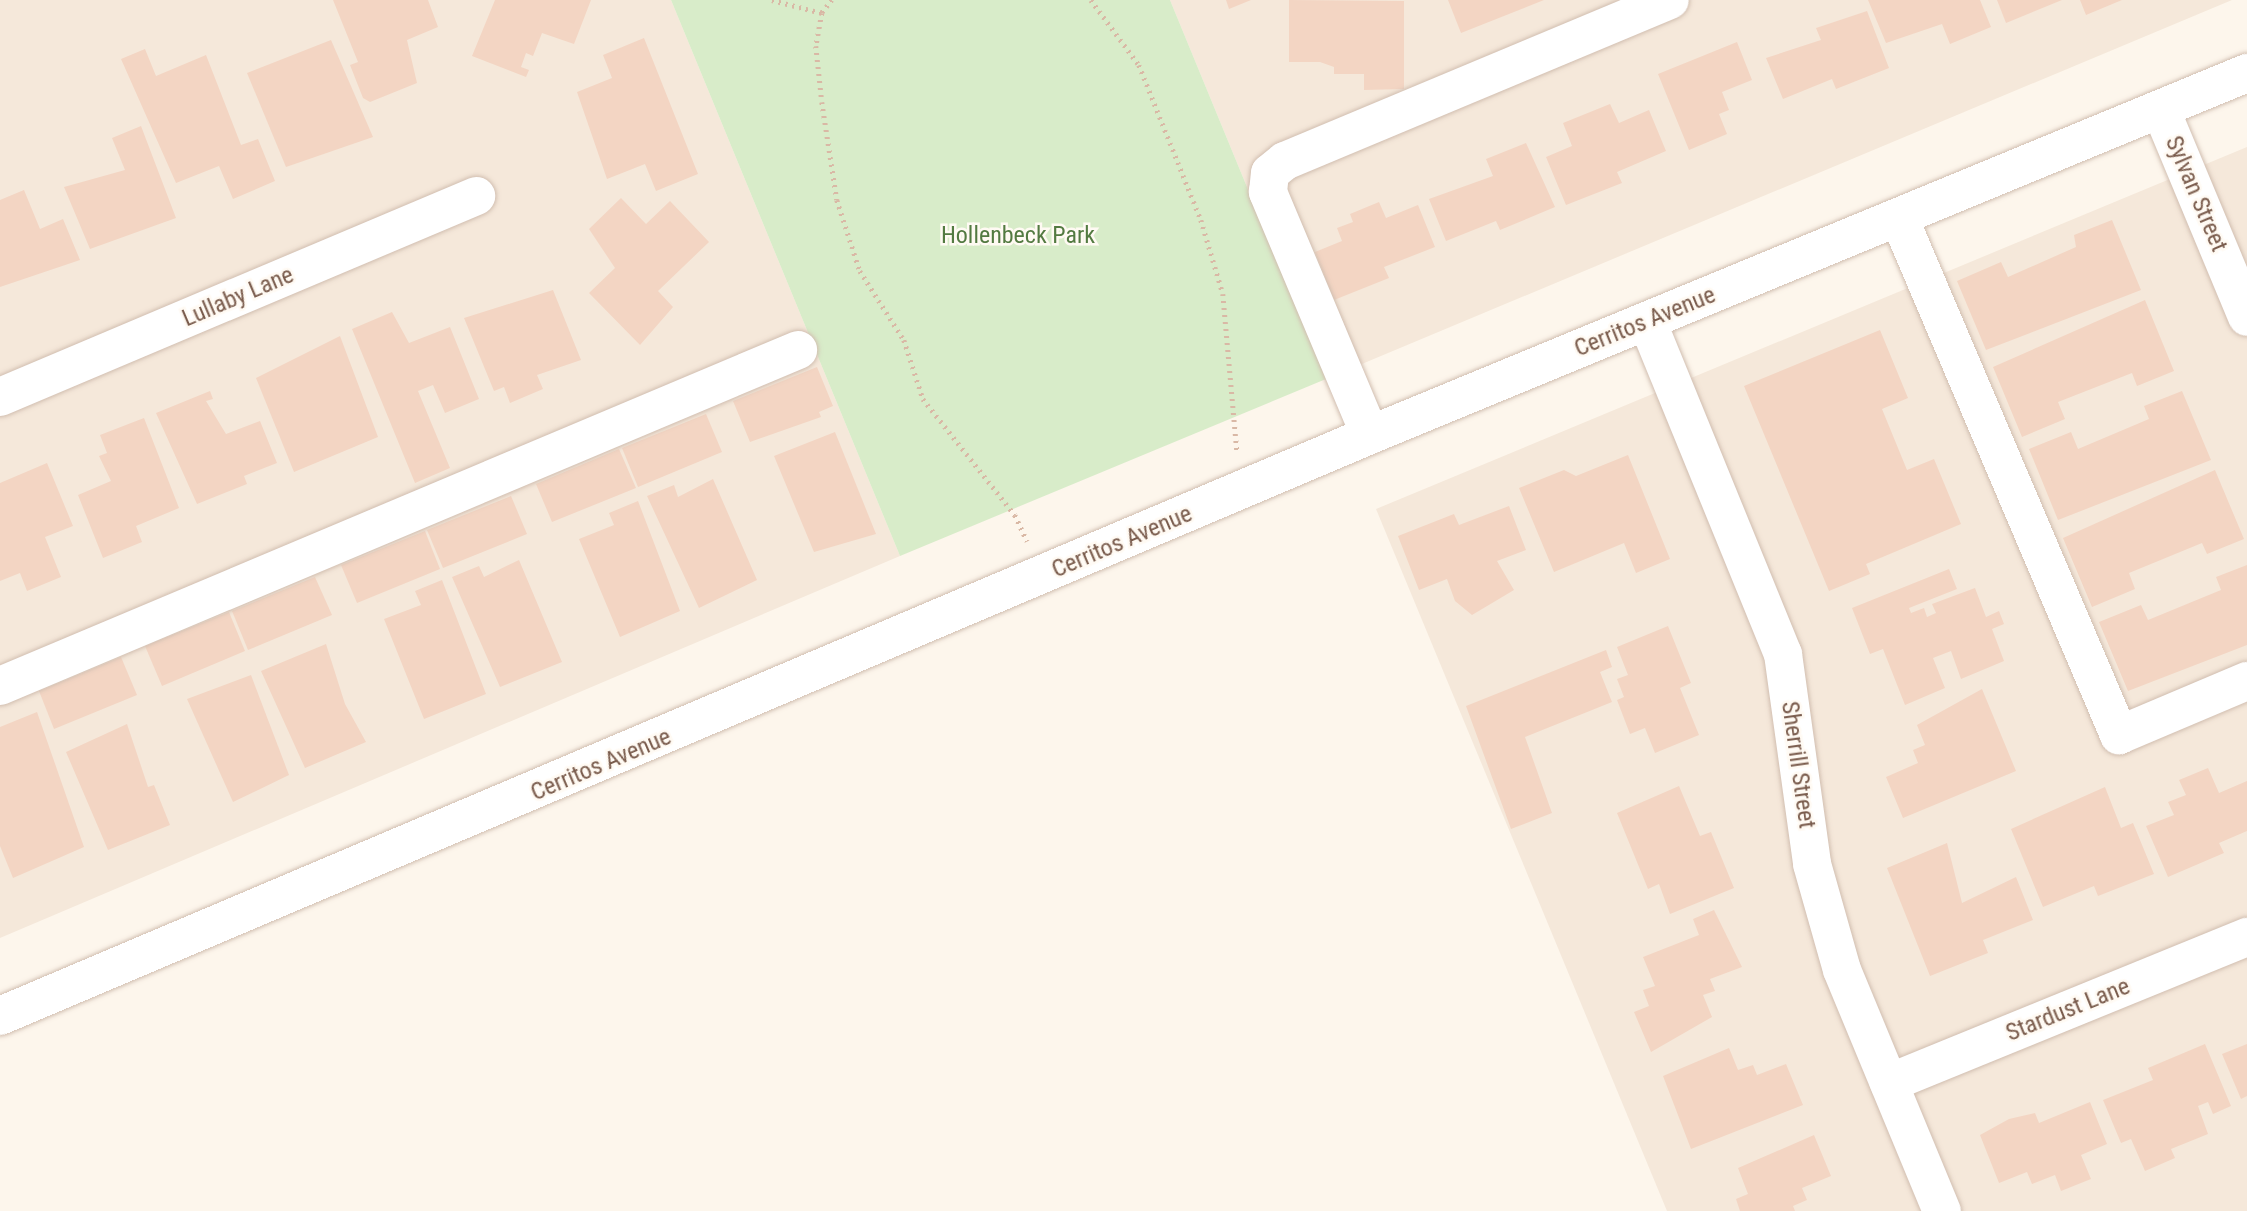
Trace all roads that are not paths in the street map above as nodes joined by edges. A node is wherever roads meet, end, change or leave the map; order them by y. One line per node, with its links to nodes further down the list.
1 (1670, 0): 10 (street)
2 (2247, 73): 3 (street, Cerritos Avenue)
3 (2161, 110): 5 (street, Cerritos Avenue); 6 (street, Sylvan Street)
4 (476, 197): 9 (street, Lullaby Lane)
5 (1900, 219): 7 (street, Cerritos Avenue); 11 (street)
6 (2247, 317)
7 (1647, 321): 10 (street, Cerritos Avenue); 15 (street, Sherrill Street)
8 (798, 350): 12 (street)
9 (0, 397)
10 (1370, 435): 14 (street, Cerritos Avenue)
11 (2247, 681)
12 (0, 686)
13 (2247, 937): 15 (street, Stardust Lane)
14 (0, 1016)
15 (1889, 1083): 16 (street, Sherrill Street)
16 (1942, 1211)

